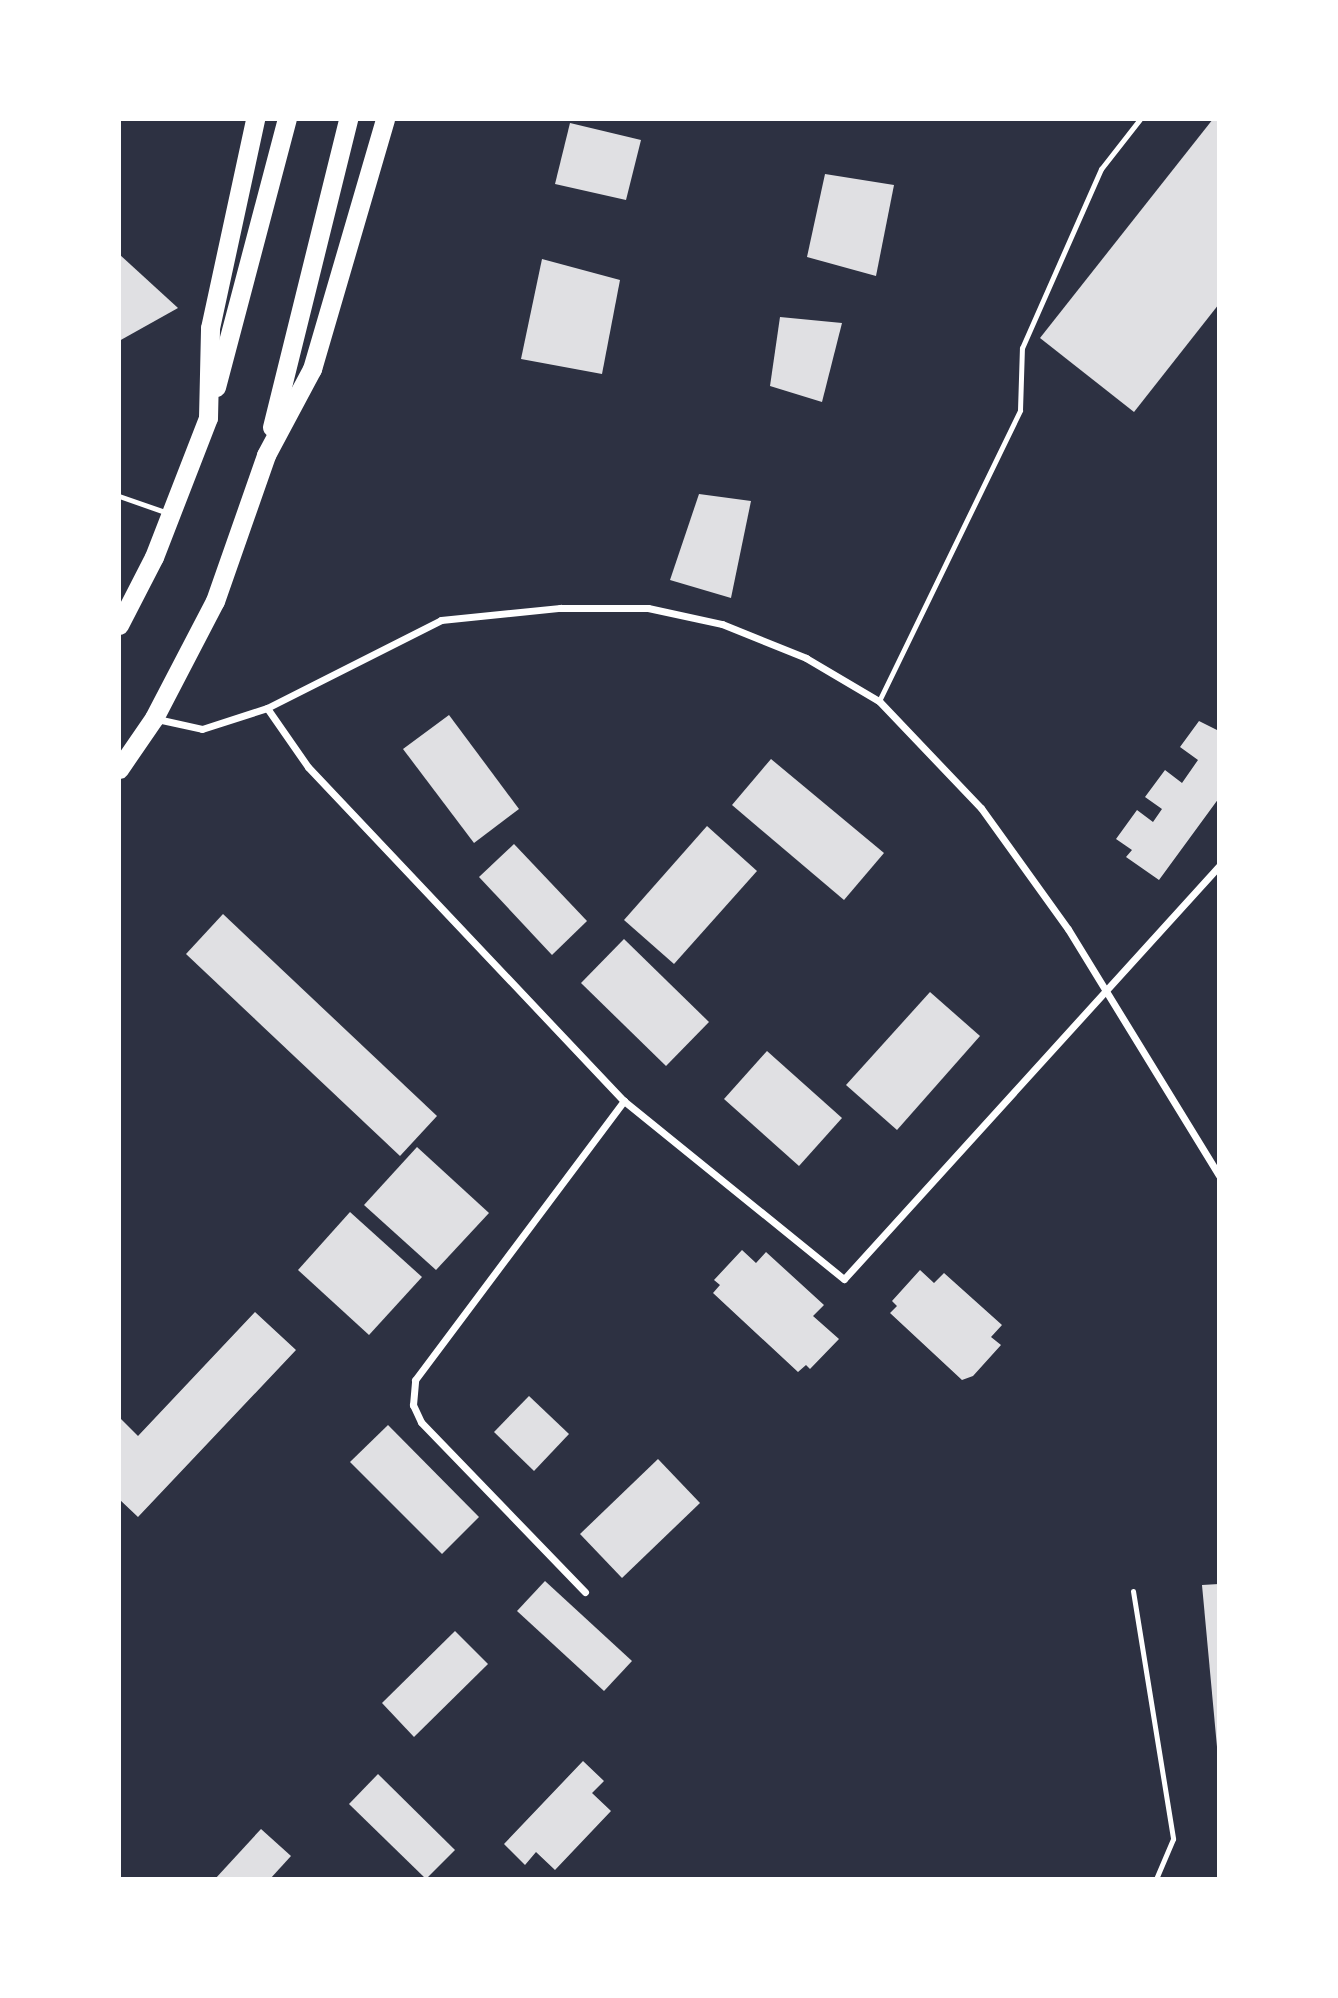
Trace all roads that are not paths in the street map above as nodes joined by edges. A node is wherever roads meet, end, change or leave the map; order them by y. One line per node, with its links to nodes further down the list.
1 (254, 119): 6 (highway)
2 (287, 119): 6 (highway)
3 (348, 119): 7 (highway)
4 (385, 119): 7 (highway)
5 (1140, 119): 11 (lane)
6 (208, 418): 9 (highway)
7 (266, 455): 13 (highway)
8 (119, 496): 9 (lane)
9 (170, 514): 10 (highway)
10 (119, 625)
11 (879, 701): 12 (street); 16 (street)
12 (267, 708): 13 (street); 17 (street)
13 (154, 718): 14 (highway)
14 (119, 769)
15 (1219, 866): 16 (street)
16 (1107, 992): 17 (street); 18 (street)
17 (624, 1101): 20 (street)
18 (1219, 1175)
19 (1133, 1591): 21 (lane)
20 (585, 1592)
21 (1156, 1879)

